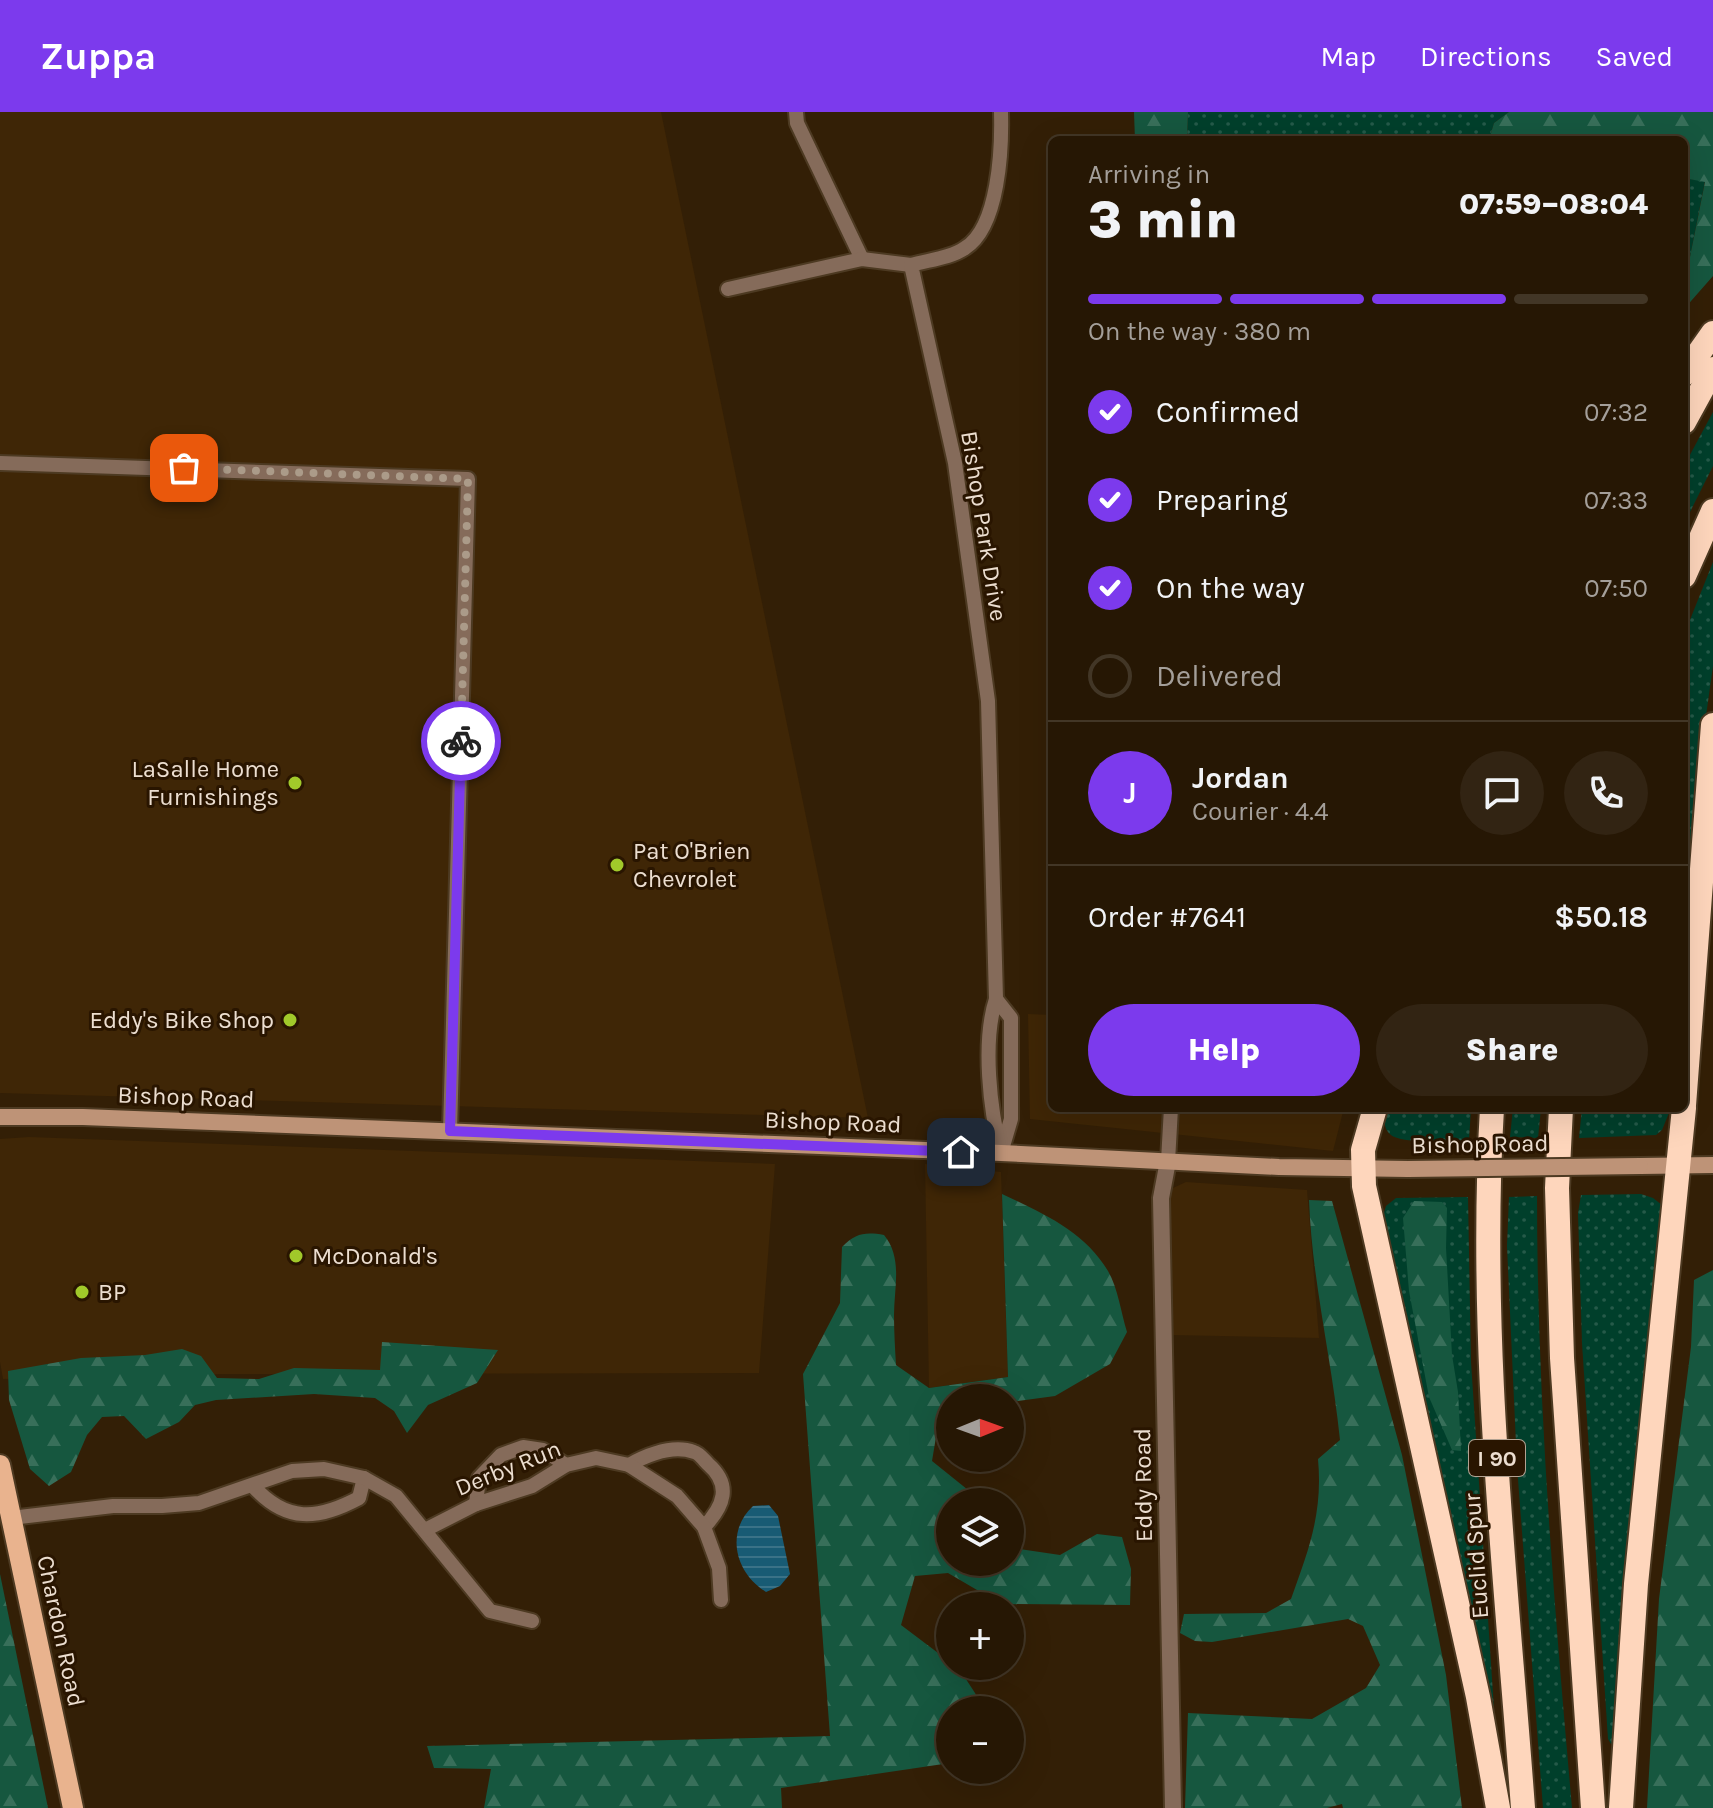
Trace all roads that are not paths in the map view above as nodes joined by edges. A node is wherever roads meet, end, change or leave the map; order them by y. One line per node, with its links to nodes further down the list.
1 (796, 112): 3 (street)
2 (1001, 112): 4 (street)
3 (862, 259): 4 (street); 5 (street)
4 (911, 265): 22 (street, Bishop Park Drive)
5 (728, 289)
6 (1713, 333): 7 (highway)
7 (1688, 368)
8 (1713, 369): 9 (highway)
9 (1688, 415)
10 (0, 463): 21 (street)
11 (1713, 511): 12 (highway)
12 (1688, 567)
13 (1713, 725): 14 (highway)
14 (1688, 1053)
15 (1171, 1112): 23 (street)
16 (1374, 1112): 26 (highway)
17 (1492, 1112): 41 (highway, Euclid Spur / I 90)
18 (1561, 1112): 42 (highway)
19 (1683, 1112): 24 (highway)
20 (0, 1117): 21 (main road, Bishop Road)
21 (450, 1131): 22 (main road, Bishop Road)
22 (1001, 1153): 23 (main road, Bishop Road)
23 (1168, 1161): 26 (main road, Bishop Road); 39 (street, Eddy Road)
24 (1679, 1165): 25 (main road, Bishop Road); 26 (main road, Bishop Road, bridge); 43 (highway)
25 (1713, 1165)
26 (1362, 1169): 40 (highway)
27 (0, 1465): 33 (main road, Chardon Road)
28 (566, 1465): 29 (street, Derby Run); 32 (street, Derby Run); 32 (street)
29 (629, 1465): 34 (street, Derby Run); 34 (street)
30 (364, 1478): 31 (street); 31 (street); 35 (street)
31 (253, 1486): 33 (street)
32 (476, 1504): 35 (street, Derby Run)
33 (11, 1518): 38 (main road, Chardon Road)
34 (704, 1527): 36 (street, Derby Run)
35 (425, 1530): 37 (street)
36 (721, 1600)
37 (532, 1621)
38 (73, 1808)
39 (1173, 1808)
40 (1498, 1808)
41 (1523, 1808)
42 (1593, 1808)
43 (1621, 1808)

